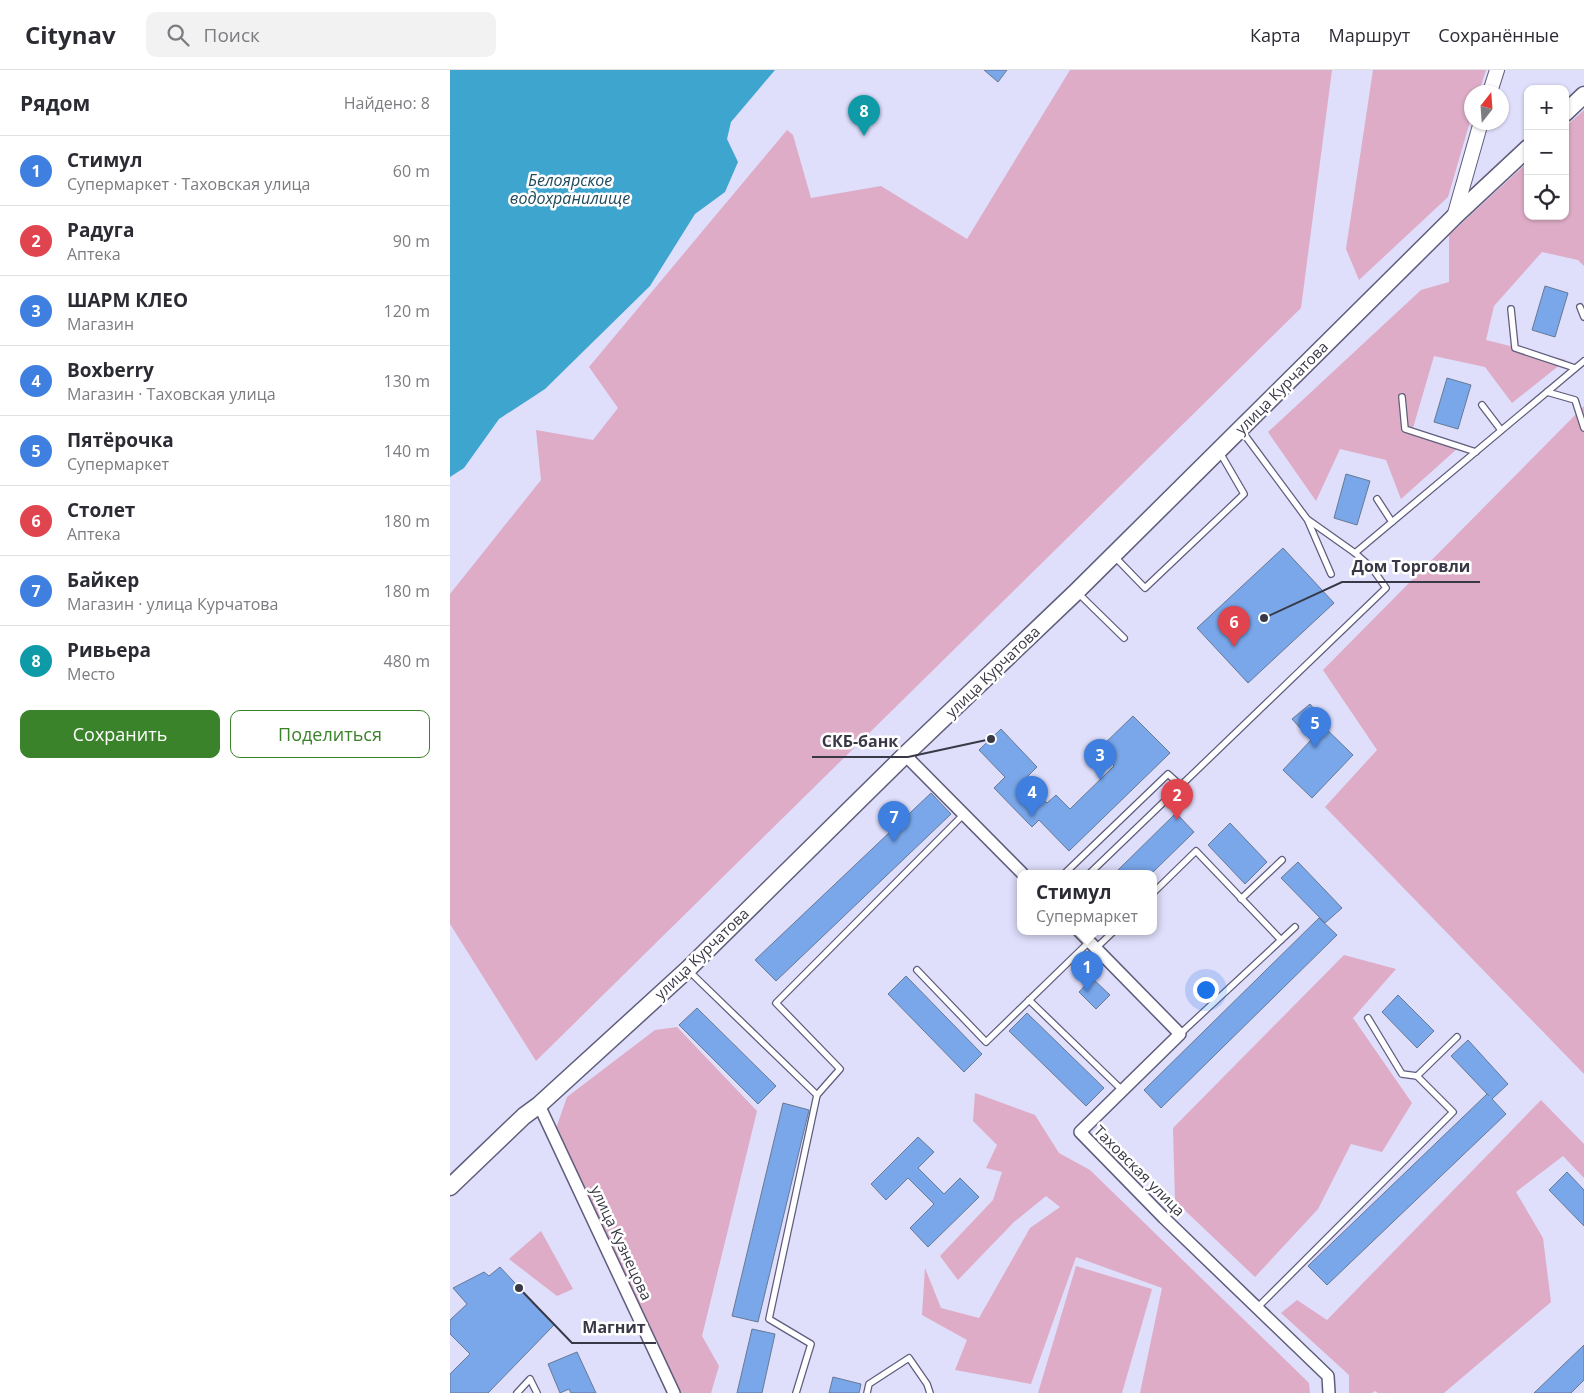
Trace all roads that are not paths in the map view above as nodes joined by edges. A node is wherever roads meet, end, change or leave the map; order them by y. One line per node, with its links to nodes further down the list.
1 (1497, 70): 2 (street)
2 (1492, 85)
3 (1584, 95): 4 (main road)
4 (1569, 109)
5 (1479, 130): 7 (street)
6 (1524, 152): 7 (main road, улица Курчатова)
7 (1454, 217): 17 (main road, улица Курчатова)
8 (1580, 307): 10 (lane)
9 (1511, 308): 12 (lane)
10 (1584, 317)
11 (1584, 361): 12 (lane)
12 (1576, 368): 13 (lane)
13 (1547, 392): 16 (lane); 18 (lane)
14 (1402, 397): 20 (lane)
15 (1482, 405): 18 (lane)
16 (1584, 428)
17 (1240, 429): 19 (main road, улица Курчатова); 22 (lane)
18 (1501, 430): 20 (lane)
19 (1218, 451): 25 (main road, улица Курчатова); 25 (lane)
20 (1476, 452): 23 (lane)
21 (1377, 498): 23 (lane)
22 (1307, 520): 24 (lane); 26 (lane)
23 (1392, 522): 24 (lane)
24 (1355, 553): 30 (lane)
25 (1113, 554): 27 (main road, улица Курчатова)
26 (1331, 574)
27 (1076, 592): 28 (lane); 29 (main road, улица Курчатова)
28 (1124, 638)
29 (905, 755): 31 (street); 43 (main road, улица Курчатова)
30 (1181, 786): 34 (lane); 35 (lane)
31 (964, 814): 33 (street); 51 (lane)
32 (1282, 860): 37 (lane)
33 (1019, 870)
34 (1069, 870)
35 (1093, 870)
36 (1157, 889): 37 (lane)
37 (1241, 899): 41 (lane)
38 (1295, 927): 41 (lane)
39 (1083, 935): 42 (street)
40 (1108, 935): 42 (lane)
41 (1280, 940): 47 (lane)
42 (1093, 945): 45 (lane); 47 (street)
43 (688, 970): 51 (lane); 52 (main road, улица Курчатова)
44 (916, 970): 45 (lane)
45 (1029, 1000): 50 (lane)
46 (1368, 1018): 49 (lane)
47 (1180, 1034): 50 (street, Таховская улица)
48 (1457, 1037): 49 (lane)
49 (1417, 1076): 54 (lane)
50 (1122, 1090): 54 (street, Таховская улица)
51 (817, 1095): 58 (lane)
52 (540, 1105): 53 (main road, улица Курчатова); 57 (street, улица Кузнецова)
53 (450, 1187)
54 (1258, 1308): 61 (street, Таховская улица)
55 (517, 1393): 56 (lane)
56 (537, 1393)
57 (674, 1393)
58 (796, 1393)
59 (867, 1393): 60 (lane)
60 (930, 1393)
61 (1330, 1393)

